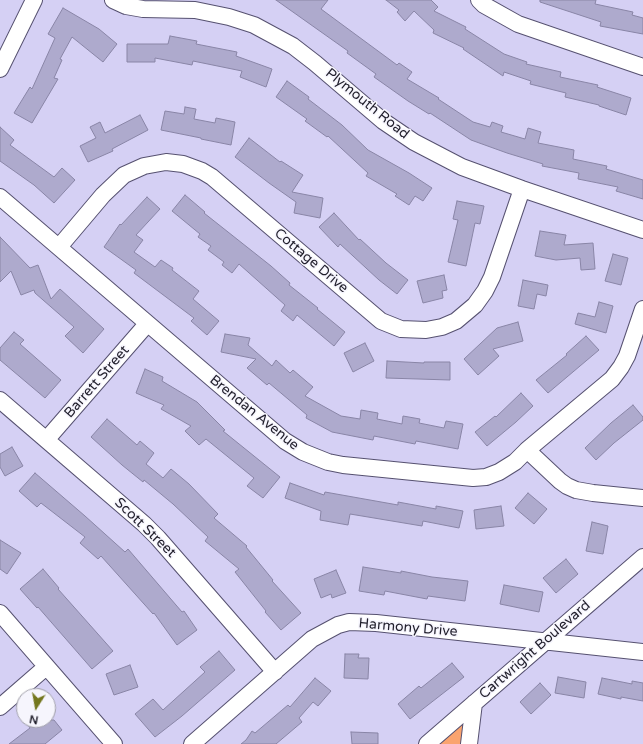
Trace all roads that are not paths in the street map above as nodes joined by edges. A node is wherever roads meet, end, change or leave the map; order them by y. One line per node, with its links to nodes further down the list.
1 (34, 0): 5 (street)
2 (113, 0): 6 (street, Plymouth Road)
3 (479, 0): 4 (street)
4 (643, 67)
5 (0, 69)
6 (522, 189): 8 (street, Plymouth Road); 9 (street, Cottage Drive)
7 (0, 197): 9 (street, Brendan Avenue)
8 (643, 230)
9 (59, 247): 11 (street, Brendan Avenue)
10 (643, 309): 14 (street, Brendan Avenue)
11 (147, 324): 13 (street, Barrett Street); 14 (street, Brendan Avenue)
12 (0, 400): 13 (street, Scott Street)
13 (47, 440): 21 (street, Scott Street)
14 (528, 450): 15 (street)
15 (643, 498)
16 (643, 557): 18 (street, Cartwright Boulevard)
17 (0, 613): 20 (street)
18 (545, 641): 19 (street, Harmony Drive); 21 (street, Harmony Drive); 22 (street, Cartwright Boulevard)
19 (643, 652)
20 (46, 667): 23 (street); 24 (street)
21 (275, 672): 25 (street, Harmony Drive)
22 (474, 703): 26 (street, Cartwright Boulevard); 27 (street)
23 (0, 707)
24 (114, 744)
25 (192, 744)
26 (427, 744)
27 (469, 744)

